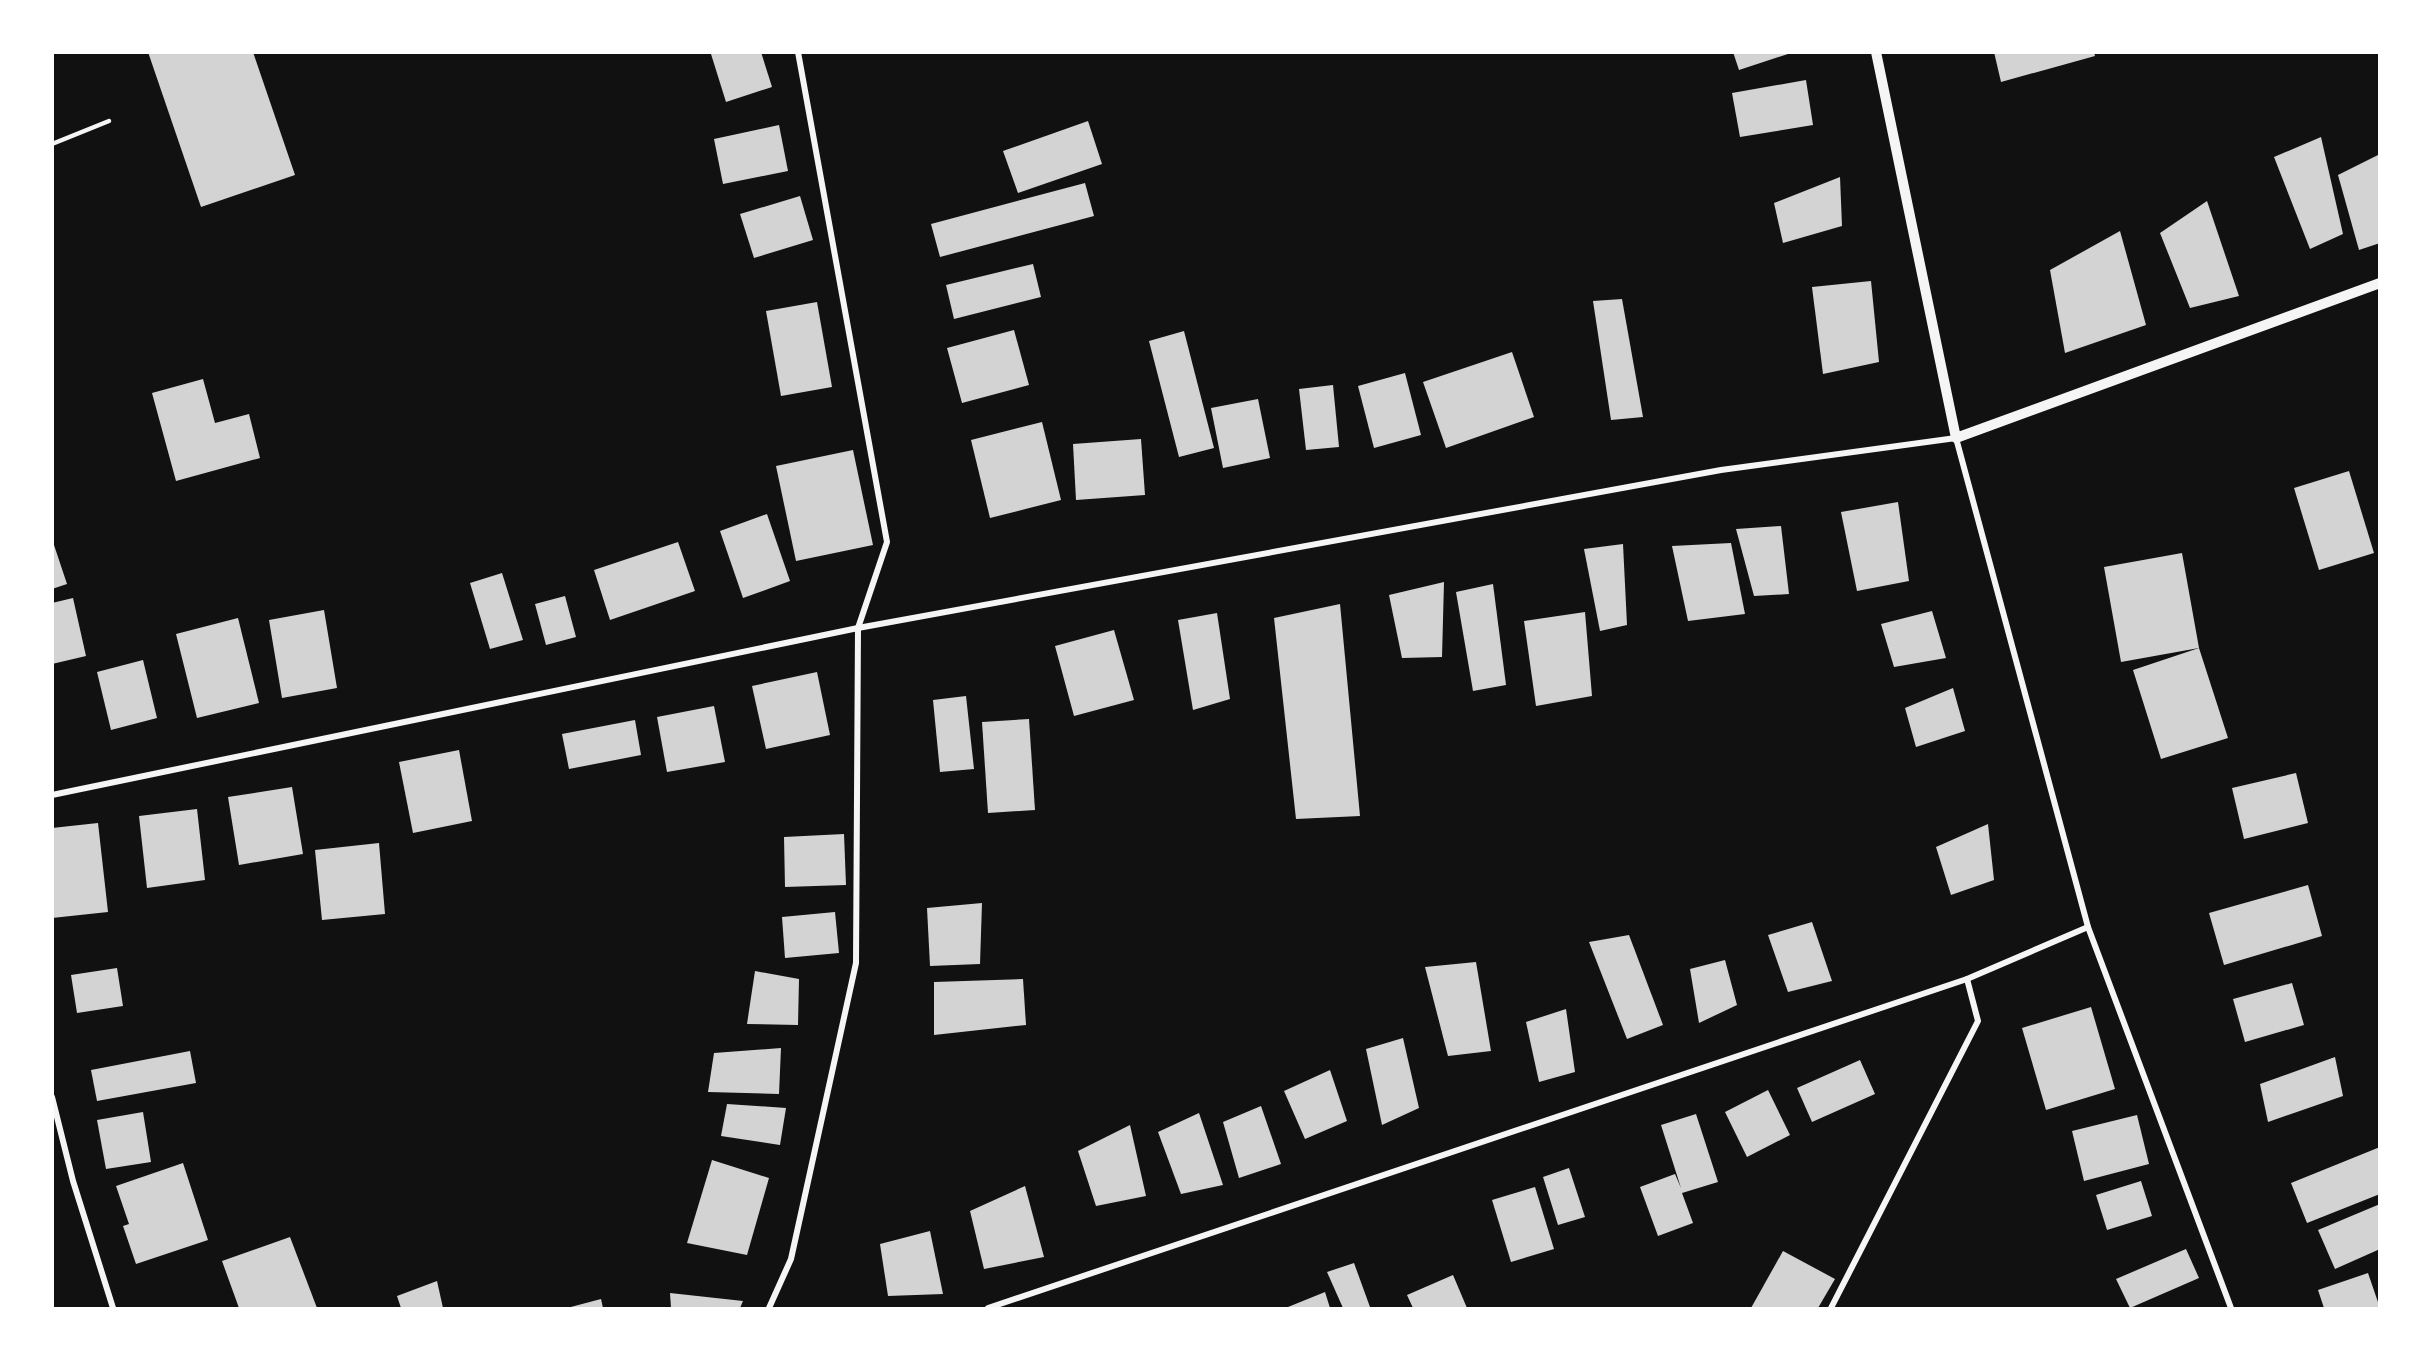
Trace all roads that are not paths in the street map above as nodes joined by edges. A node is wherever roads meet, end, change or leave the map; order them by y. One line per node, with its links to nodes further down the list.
1 (798, 52): 7 (street)
2 (1876, 52): 6 (street)
3 (109, 122): 4 (lane)
4 (52, 144)
5 (2379, 283): 6 (street)
6 (1956, 438): 7 (street); 9 (street)
7 (858, 628): 8 (street); 13 (street)
8 (52, 795)
9 (2088, 927): 10 (street); 16 (street)
10 (1967, 979): 14 (street); 15 (street)
11 (52, 1097): 12 (street)
12 (113, 1308)
13 (769, 1308)
14 (988, 1308)
15 (1831, 1308)
16 (2230, 1308)

